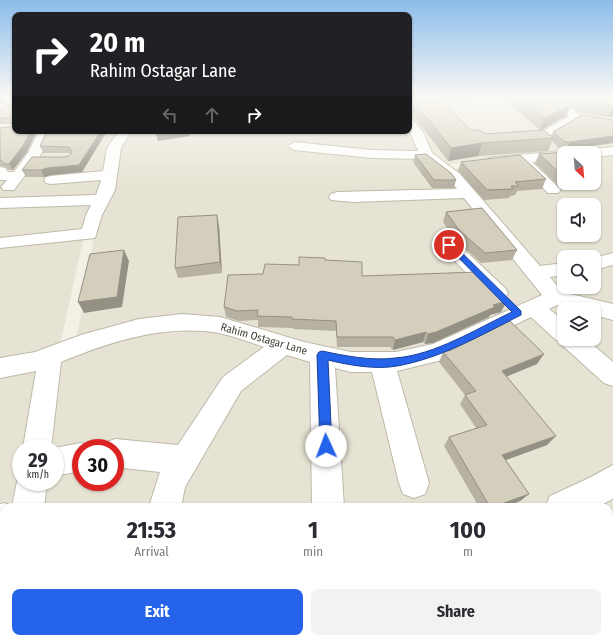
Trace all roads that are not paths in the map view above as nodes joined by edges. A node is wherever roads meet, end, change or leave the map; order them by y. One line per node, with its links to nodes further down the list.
1 (414, 128): 9 (street)
2 (557, 128): 5 (street)
3 (44, 134): 11 (street)
4 (123, 134): 18 (street)
5 (511, 140)
6 (294, 146): 9 (street)
7 (611, 152): 8 (street)
8 (601, 153)
9 (426, 155): 16 (street)
10 (557, 156): 13 (street)
11 (32, 158): 12 (street); 19 (street)
12 (46, 158)
13 (521, 159): 14 (street); 21 (street)
14 (478, 162)
15 (464, 165): 16 (street)
16 (443, 168): 22 (street)
17 (0, 171): 19 (street)
18 (110, 175): 20 (street); 25 (street)
19 (18, 176): 24 (street)
20 (51, 180)
21 (553, 190)
22 (467, 193): 23 (street); 32 (street)
23 (337, 197)
24 (0, 200)
25 (102, 200): 26 (street); 27 (street)
26 (0, 203)
27 (0, 243)
28 (449, 245): 34 (street)
29 (613, 259): 30 (street)
30 (601, 262)
31 (557, 270): 32 (street)
32 (535, 273): 33 (street)
33 (555, 296): 34 (street, Rahim Ostagar Lane); 35 (street)
34 (525, 310): 36 (street); 41 (street, Rahim Ostagar Lane)
35 (613, 312)
36 (557, 330)
37 (284, 344): 39 (street, Rahim Ostagar Lane); 40 (street, Rahim Ostagar Lane); 46 (street)
38 (578, 346): 43 (street)
39 (322, 355): 41 (street, Rahim Ostagar Lane); 52 (street)
40 (50, 356): 42 (street, Rahim Ostagar Lane); 44 (street)
41 (382, 362): 48 (street)
42 (0, 368)
43 (613, 376)
44 (38, 439)
45 (124, 454): 46 (street)
46 (186, 460): 51 (street)
47 (613, 480): 53 (street)
48 (414, 483)
49 (31, 491): 50 (street)
50 (29, 503)
51 (166, 503)
52 (328, 503)
53 (570, 503)

